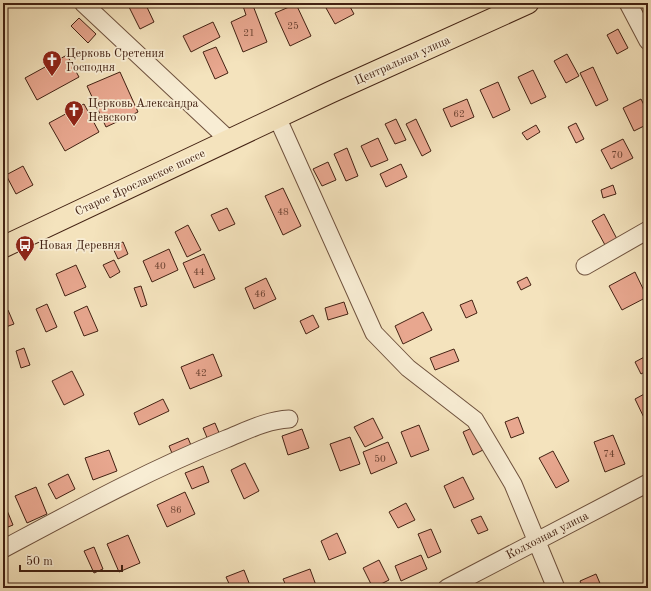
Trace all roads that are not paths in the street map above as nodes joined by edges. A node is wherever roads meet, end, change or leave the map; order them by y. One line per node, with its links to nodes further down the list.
1 (83, 3): 6 (street)
2 (528, 3): 5 (main road, Центральная улица)
3 (628, 3): 4 (street)
4 (648, 42)
5 (277, 117): 6 (main road, Старое Ярославское шоссе); 12 (street)
6 (229, 140): 8 (main road, Старое Ярославское шоссе)
7 (648, 230): 9 (street)
8 (3, 247)
9 (585, 266)
10 (289, 418): 13 (street)
11 (648, 483): 12 (street, Колхозная улица)
12 (536, 540): 14 (street, Колхозная улица); 15 (street)
13 (3, 549)
14 (447, 588)
15 (556, 588)

